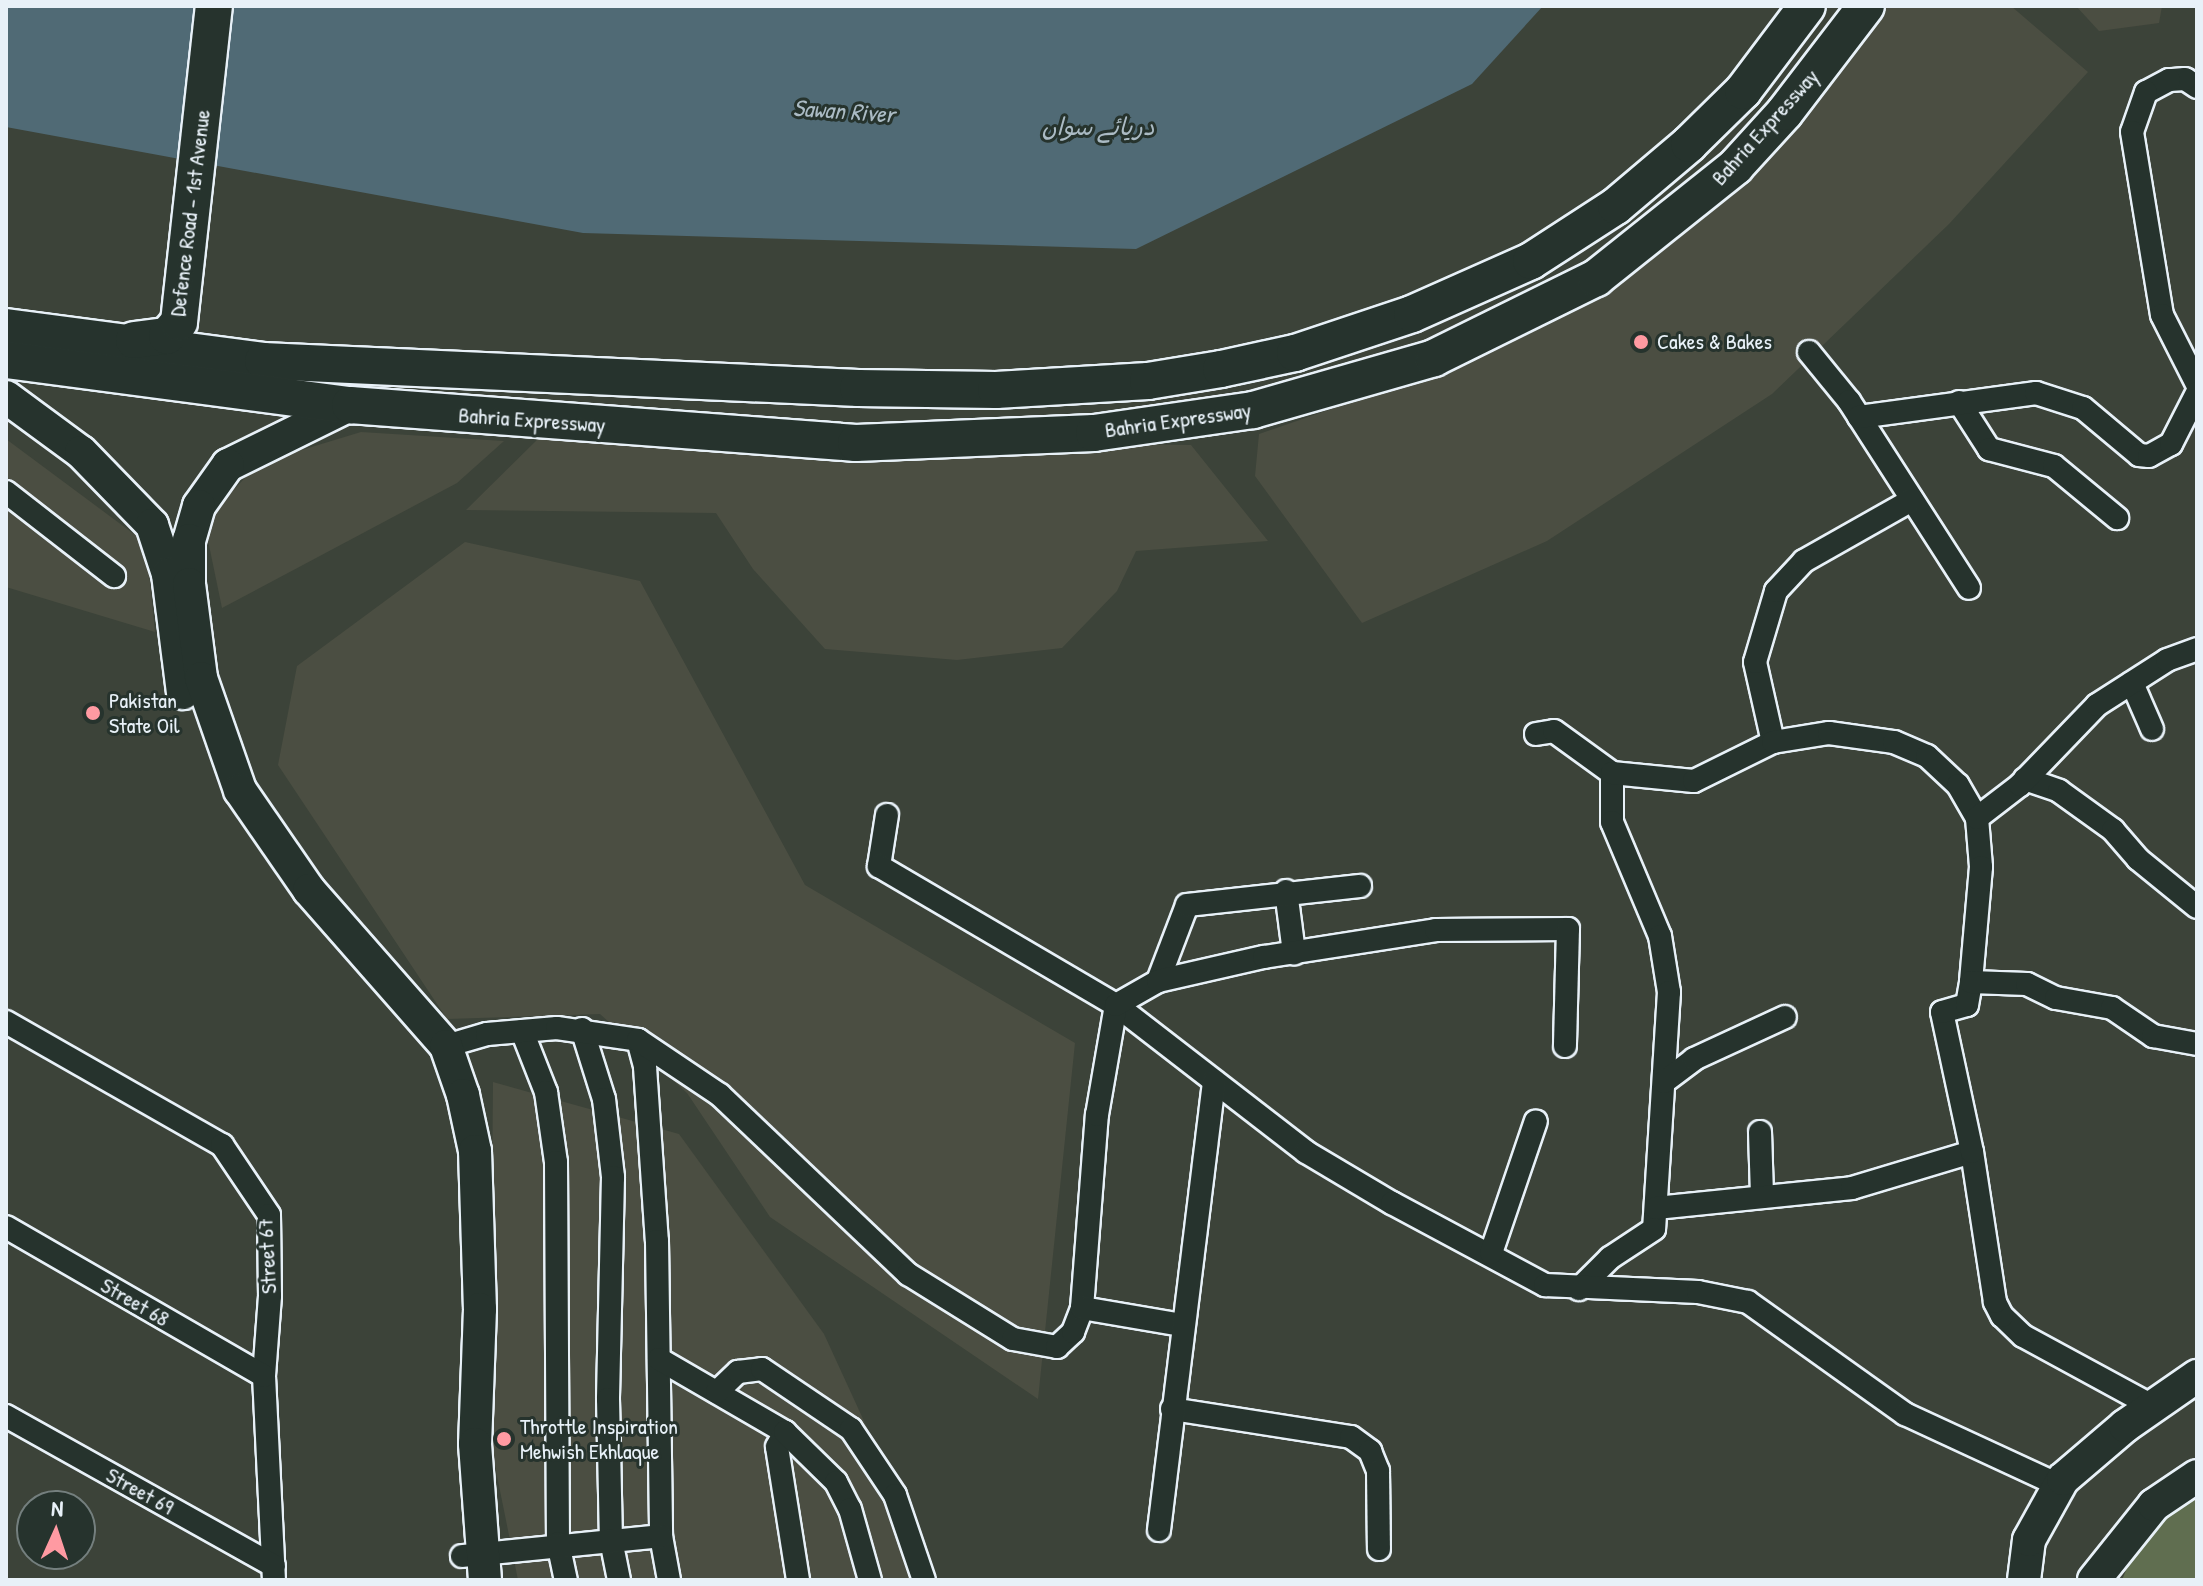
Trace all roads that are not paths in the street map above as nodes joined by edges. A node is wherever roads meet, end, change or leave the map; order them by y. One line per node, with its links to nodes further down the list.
1 (214, 6): 6 (main road, Defence Road - 1st Avenue)
2 (238, 6): 6 (main road, Defence Road - 1st Avenue)
3 (1807, 6): 11 (main road, Bahria Expressway)
4 (1866, 6): 16 (main road, Bahria Expressway)
5 (2197, 87): 12 (street)
6 (191, 322): 8 (main road, Defence Road - 1st Avenue); 11 (main road, Defence Road - 1st Avenue)
7 (6, 327): 8 (main road)
8 (88, 340): 11 (main road)
9 (1809, 352): 17 (street)
10 (6, 360): 16 (main road, Bahria Expressway)
11 (263, 361)
12 (2195, 373)
13 (2197, 393): 15 (street)
14 (6, 397): 75 (main road)
15 (1959, 402): 17 (street); 20 (street)
16 (350, 405): 45 (main road)
17 (1859, 417): 19 (street)
18 (6, 492): 21 (street)
19 (1912, 500): 22 (street); 27 (street)
20 (2117, 518)
21 (114, 576)
22 (1969, 588)
23 (2197, 649): 24 (street)
24 (2132, 683): 25 (street); 29 (street)
25 (2152, 729)
26 (1536, 734): 28 (street)
27 (1773, 742): 28 (street); 31 (street)
28 (1612, 773): 48 (street)
29 (2025, 779): 31 (street); 34 (street)
30 (887, 815): 38 (street)
31 (1977, 818): 37 (street)
32 (1360, 886): 33 (street)
33 (1286, 891): 35 (street); 36 (street)
34 (2197, 907)
35 (1294, 953): 36 (street); 46 (street)
36 (1158, 981): 38 (street)
37 (1971, 982): 44 (street); 51 (street)
38 (1116, 1005): 47 (street); 57 (street)
39 (1785, 1017): 48 (street)
40 (6, 1022): 60 (street, Street 67)
41 (582, 1029): 42 (street); 43 (street); 72 (street)
42 (522, 1031): 45 (street); 73 (street)
43 (638, 1040): 57 (street); 59 (street)
44 (2197, 1044)
45 (446, 1046): 75 (main road)
46 (1565, 1046)
47 (1214, 1081): 55 (street); 58 (street)
48 (1664, 1082): 53 (street)
49 (1536, 1121): 55 (street)
50 (1760, 1132): 52 (street)
51 (1972, 1152): 52 (street); 63 (street)
52 (1762, 1197): 53 (street)
53 (1656, 1208): 56 (street)
54 (6, 1227): 60 (street, Street 68)
55 (1491, 1253): 56 (street)
56 (1579, 1289): 69 (street)
57 (1082, 1308): 58 (street)
58 (1181, 1325): 64 (street)
59 (659, 1359): 62 (street); 71 (street)
60 (264, 1376): 76 (street, Street 67)
61 (2197, 1376): 63 (main road)
62 (717, 1392): 67 (street); 82 (street)
63 (2157, 1405): 65 (main road); 69 (main road)
64 (1172, 1409): 70 (street); 74 (street)
65 (2197, 1409)
66 (6, 1416): 76 (street, Street 69)
67 (785, 1432): 80 (street); 81 (street)
68 (2197, 1476): 84 (main road)
69 (2059, 1485): 83 (main road)
70 (1159, 1530)
71 (661, 1536): 72 (street); 79 (street)
72 (611, 1540): 73 (street); 78 (street)
73 (558, 1543): 75 (street); 77 (street)
74 (1379, 1549)
75 (474, 1568)
76 (274, 1573)
77 (566, 1580)
78 (619, 1580)
79 (669, 1580)
80 (798, 1580)
81 (870, 1580)
82 (924, 1580)
83 (2024, 1580)
84 (2094, 1580)

